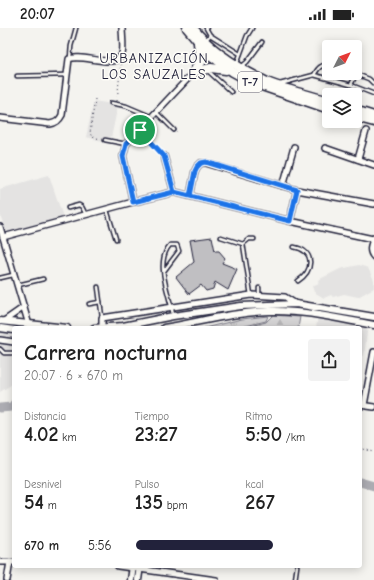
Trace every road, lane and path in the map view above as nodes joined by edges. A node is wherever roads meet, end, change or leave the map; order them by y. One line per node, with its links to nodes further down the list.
1 (76, 28): 12 (lane)
2 (122, 28): 10 (street)
3 (186, 28): 7 (highway, T-7)
4 (193, 28): 7 (highway, T-7)
5 (206, 28): 7 (lane)
6 (252, 28): 11 (lane)
7 (204, 39): 9 (highway, T-7); 11 (lane); 16 (highway)
8 (262, 42): 14 (lane)
9 (212, 53): 14 (highway, T-7); 16 (street)
10 (122, 54): 12 (street); 30 (path)
11 (240, 54): 14 (lane)
12 (70, 58): 17 (street)
13 (322, 66): 18 (lane)
14 (236, 68): 15 (highway, T-7); 23 (highway, T-7); 31 (highway, T-7)
15 (205, 69): 16 (highway, T-7); 25 (lane)
16 (194, 72): 32 (street)
17 (67, 75): 19 (lane); 36 (street)
18 (314, 75): 23 (lane); 24 (lane)
19 (17, 76)
20 (362, 76): 22 (lane)
21 (352, 80): 24 (lane)
22 (374, 84)
23 (276, 85): 28 (highway, T-7)
24 (351, 85): 26 (lane)
25 (231, 92)
26 (374, 94)
27 (95, 98): 42 (path)
28 (322, 99)
29 (111, 103): 30 (lane)
30 (117, 104): 35 (lane)
31 (322, 107)
32 (157, 112): 35 (street); 40 (lane)
33 (362, 112): 34 (highway)
34 (374, 116)
35 (152, 117): 39 (street)
36 (0, 118)
37 (362, 118): 38 (highway)
38 (374, 122)
39 (140, 130): 43 (street); 46 (path)
40 (174, 130)
41 (366, 131): 47 (street)
42 (105, 140): 43 (lane)
43 (126, 144): 53 (street)
44 (294, 147): 49 (street)
45 (325, 148): 47 (street)
46 (164, 156): 51 (street)
47 (358, 160): 48 (street)
48 (374, 165)
49 (283, 186): 50 (street); 52 (street)
50 (297, 190): 54 (street); 58 (street)
51 (174, 192): 52 (street); 53 (street)
52 (190, 196): 58 (street)
53 (133, 202): 56 (street)
54 (374, 204)
55 (68, 208): 57 (lane)
56 (106, 209): 57 (street); 63 (lane)
57 (86, 216): 60 (street)
58 (290, 221): 62 (street)
59 (0, 227): 60 (street)
60 (3, 237): 69 (street)
61 (221, 237): 65 (lane)
62 (373, 238): 67 (street)
63 (116, 239)
64 (254, 239): 65 (lane)
65 (243, 244): 76 (lane)
66 (294, 247): 72 (lane)
67 (374, 257)
68 (164, 271): 68 (lane); 82 (lane)
69 (14, 275): 70 (lane); 73 (street)
70 (0, 278)
71 (44, 279): 73 (lane)
72 (298, 281)
73 (17, 285): 84 (street)
74 (98, 287): 79 (lane)
75 (259, 288): 77 (lane)
76 (251, 295): 77 (street); 78 (street)
77 (259, 295): 81 (street)
78 (243, 296): 82 (street); 83 (street)
79 (100, 302): 80 (lane); 88 (lane)
80 (89, 304)
81 (296, 304): 83 (street); 87 (street)
82 (171, 306): 85 (street); 86 (lane)
83 (244, 306): 86 (street)
84 (24, 307): 89 (street); 93 (street)
85 (136, 313): 88 (street); 90 (street)
86 (170, 317): 90 (street); 96 (street); 97 (street)
87 (374, 317)
88 (102, 318): 94 (street)
89 (2, 321): 93 (street)
90 (138, 322): 95 (street)
91 (192, 323): 92 (street); 98 (street); 99 (street)
92 (374, 325)
93 (29, 326)
94 (102, 326)
95 (123, 326)
96 (167, 326)
97 (174, 326)
98 (178, 326)
99 (188, 326)
100 (0, 328): 101 (street)
101 (12, 330)
102 (0, 340): 103 (street)
103 (12, 342)
104 (0, 349): 106 (lane)
105 (374, 352): 107 (street)
106 (12, 354)
107 (362, 405): 108 (street)
108 (374, 407)
109 (362, 449): 110 (path)
110 (374, 452)
111 (0, 562): 112 (street)
112 (12, 562): 117 (street)
113 (133, 568): 118 (street)
114 (140, 568): 119 (street)
115 (146, 568): 120 (street)
116 (297, 568): 121 (lane)
117 (7, 580)
118 (131, 580)
119 (138, 580)
120 (216, 580)
121 (295, 580)

